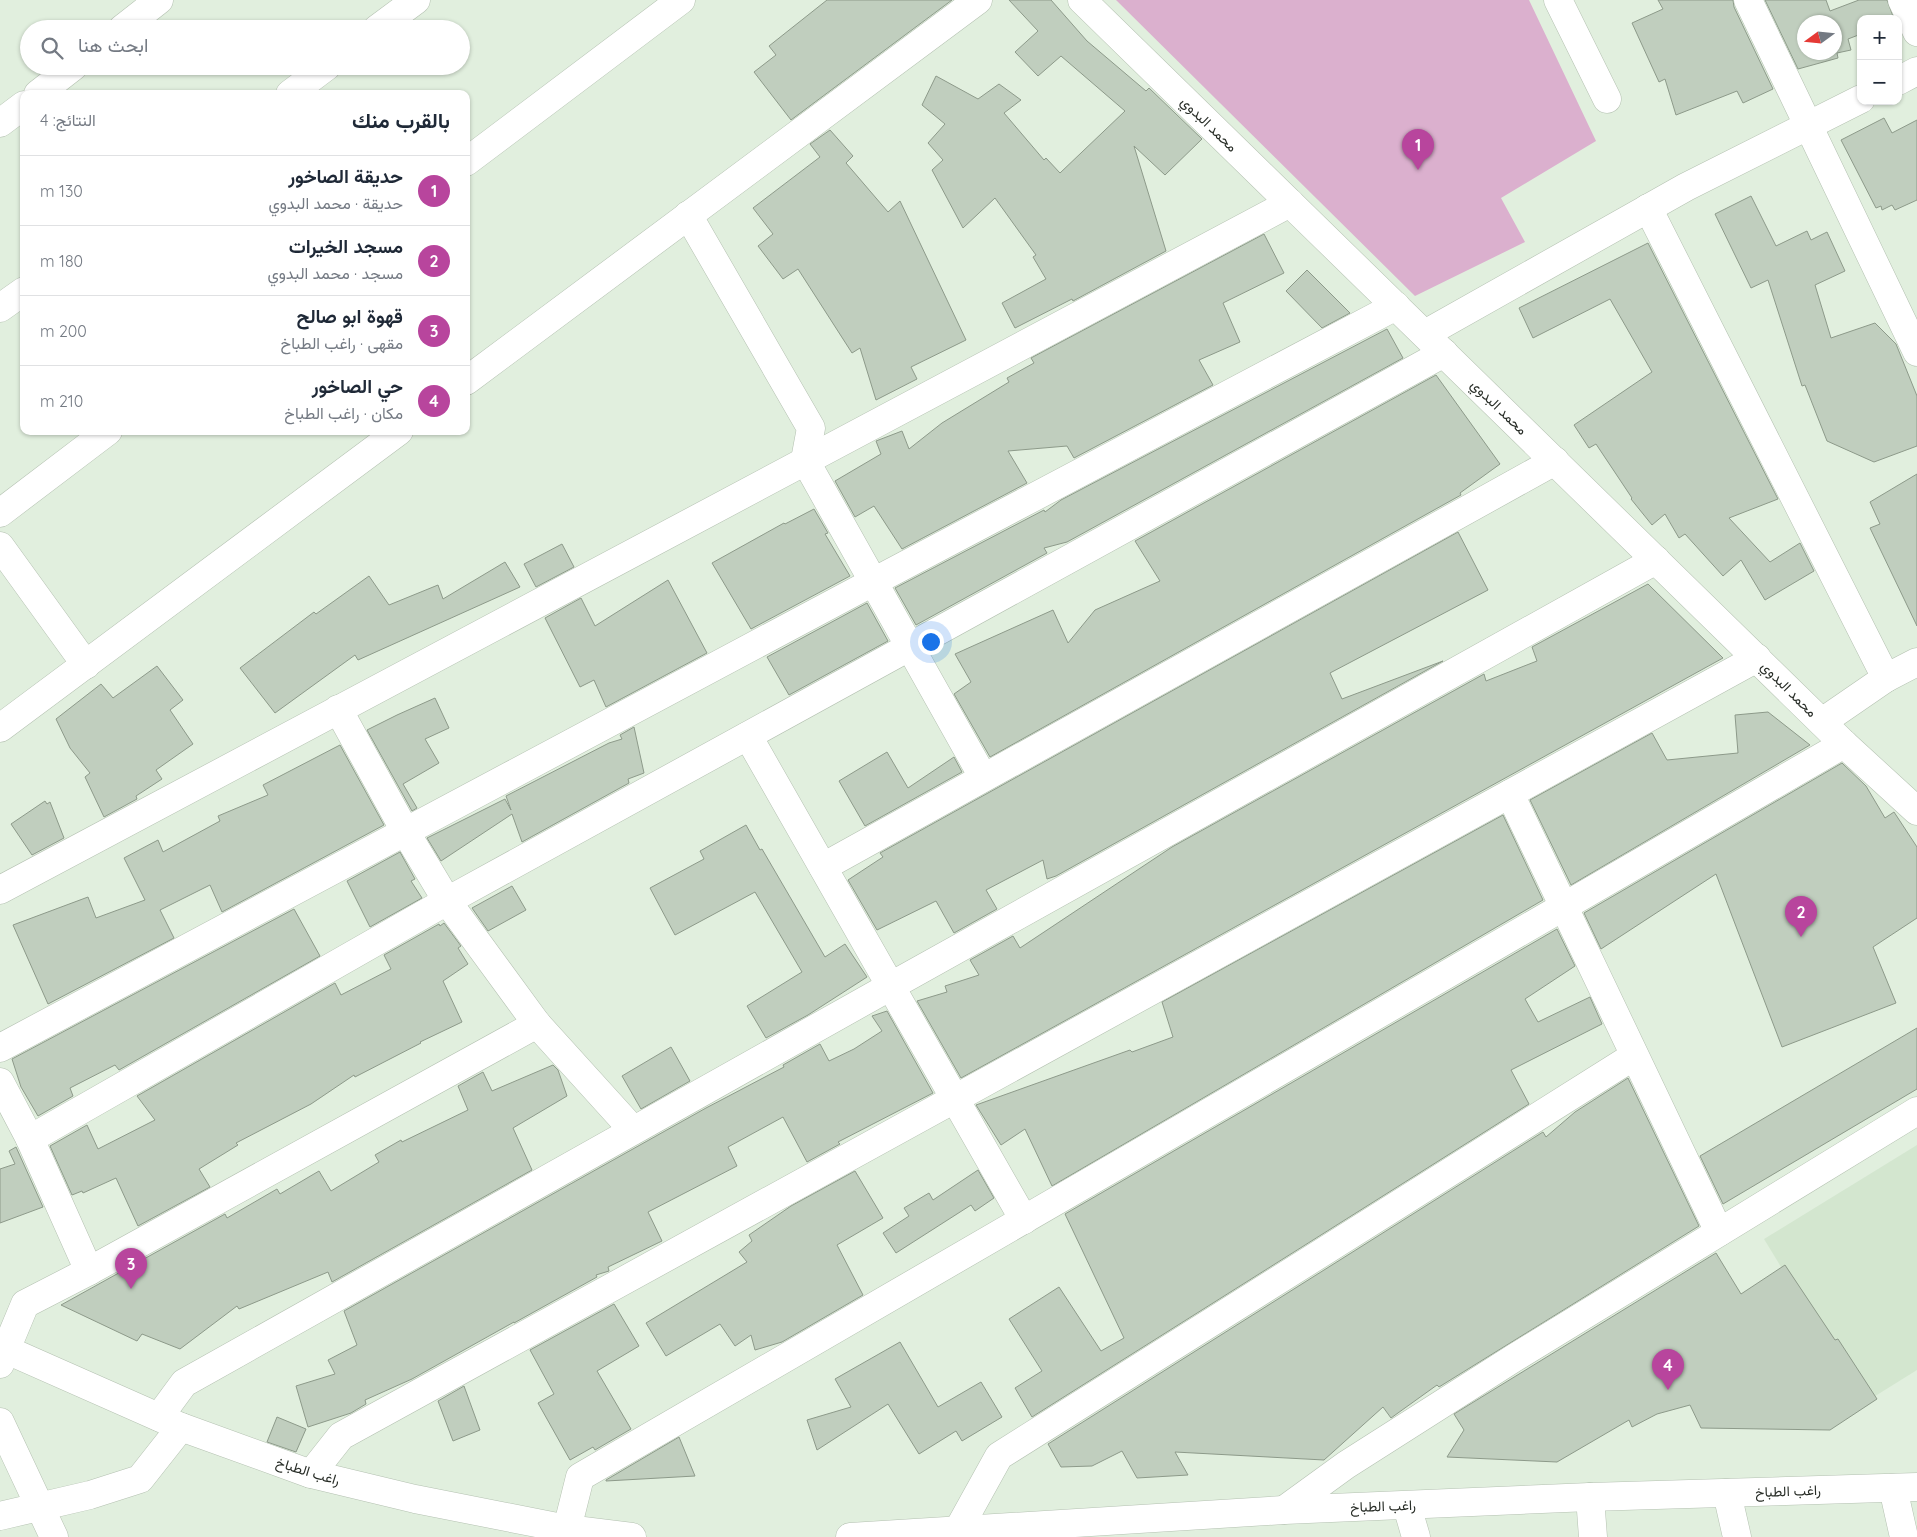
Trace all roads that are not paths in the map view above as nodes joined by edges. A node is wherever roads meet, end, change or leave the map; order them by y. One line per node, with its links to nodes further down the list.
1 (159, 0): 9 (street)
2 (416, 0): 10 (street)
3 (681, 0): 23 (street)
4 (978, 0): 26 (street)
5 (1082, 0): 24 (street, محمد البدوي)
6 (1558, 0): 18 (street)
7 (1748, 0): 22 (street)
8 (1902, 0): 11 (street)
9 (133, 20)
10 (389, 20)
11 (1917, 32)
12 (1917, 71): 15 (street)
13 (62, 75): 16 (street)
14 (315, 75): 17 (street)
15 (1902, 79)
16 (43, 90)
17 (295, 90)
18 (1606, 100)
19 (1857, 101): 22 (street)
20 (20, 108): 21 (street)
21 (0, 123)
22 (1809, 125): 25 (street); 31 (street)
23 (470, 159)
24 (1290, 202): 28 (street, محمد البدوي); 36 (street)
25 (1648, 208): 30 (street); 46 (street)
26 (688, 216): 33 (street); 36 (street)
27 (20, 294): 29 (street)
28 (1396, 306): 30 (street, محمد البدوي); 41 (street)
29 (0, 308)
30 (1425, 334): 32 (street, محمد البدوي)
31 (1917, 352)
32 (1444, 353): 37 (street, محمد البدوي); 42 (street)
33 (470, 378)
34 (103, 435): 38 (street)
35 (394, 435): 45 (street)
36 (805, 460): 41 (street); 47 (street)
37 (1555, 462): 40 (street, محمد البدوي); 52 (street)
38 (0, 512)
39 (0, 546): 45 (street)
40 (1656, 560): 43 (street, محمد البدوي); 60 (street)
41 (872, 582): 42 (street); 55 (street)
42 (910, 648): 50 (street); 52 (street)
43 (1757, 658): 48 (street, محمد البدوي); 53 (street)
44 (1917, 662): 46 (street)
45 (86, 665): 49 (street)
46 (1886, 678): 48 (street)
47 (338, 709): 55 (street); 57 (street)
48 (1822, 722): 51 (street, محمد البدوي)
49 (0, 728)
50 (748, 736): 56 (street); 58 (street)
51 (1844, 744): 54 (street, محمد البدوي); 59 (street)
52 (983, 778): 56 (street)
53 (1510, 794): 59 (street); 65 (street)
54 (1917, 812)
55 (405, 831): 58 (street); 62 (street)
56 (823, 867): 60 (street)
57 (0, 890)
58 (447, 902): 61 (street); 68 (street)
59 (1563, 906): 63 (street); 69 (street)
60 (891, 986): 65 (street); 67 (street)
61 (537, 1024): 67 (street); 71 (street)
62 (0, 1048)
63 (1634, 1056): 70 (street); 85 (street)
64 (0, 1082): 68 (street)
65 (955, 1099): 69 (street); 75 (street)
66 (1917, 1111): 70 (street)
67 (633, 1130): 74 (street)
68 (30, 1138): 71 (street)
69 (1024, 1220): 84 (street)
70 (1719, 1232): 81 (street)
71 (89, 1271): 72 (street)
72 (2, 1354): 74 (street, راغب الطباخ)
73 (0, 1422): 79 (street)
74 (170, 1422): 75 (street, راغب الطباخ); 79 (street)
75 (311, 1474): 84 (street, راغب الطباخ)
76 (1905, 1488): 77 (street, راغب الطباخ); 92 (street)
77 (1727, 1493): 78 (street, راغب الطباخ); 91 (street)
78 (1590, 1497): 80 (street, راغب الطباخ); 90 (street)
79 (40, 1506): 82 (street); 86 (street)
80 (1406, 1506): 81 (street, راغب الطباخ); 89 (street)
81 (1284, 1510): 83 (street, راغب الطباخ)
82 (0, 1516)
83 (1127, 1528): 85 (street, راغب الطباخ)
84 (568, 1529): 87 (street, راغب الطباخ)
85 (958, 1530): 88 (street, راغب الطباخ)
86 (54, 1537)
87 (632, 1537)
88 (850, 1537)
89 (1416, 1537)
90 (1592, 1537)
91 (1737, 1537)
92 (1904, 1537)

